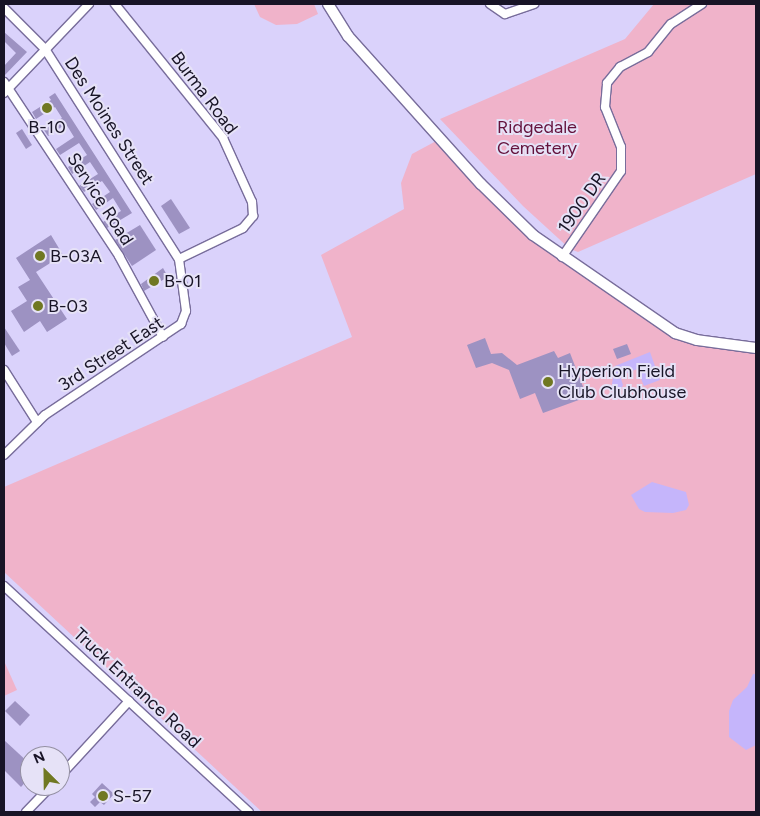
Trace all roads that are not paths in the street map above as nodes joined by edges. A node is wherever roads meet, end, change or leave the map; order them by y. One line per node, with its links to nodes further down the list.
1 (89, 4): 8 (street)
2 (115, 4): 11 (street, Burma Road)
3 (328, 4): 10 (main road)
4 (490, 4): 5 (street)
5 (534, 4)
6 (702, 4): 10 (street, 1900 DR)
7 (4, 8): 8 (street, Des Moines Street)
8 (45, 49): 9 (street); 11 (street, Des Moines Street)
9 (5, 87): 12 (street, Service Road)
10 (562, 257): 13 (main road)
11 (179, 259): 12 (street, 3rd Street East)
12 (163, 338): 15 (street, 3rd Street East)
13 (756, 348)
14 (4, 370): 15 (street)
15 (37, 422): 16 (street, 3rd Street East)
16 (4, 455)
17 (4, 586): 18 (street, Truck Entrance Road)
18 (130, 701): 19 (street); 22 (street, Truck Entrance Road)
19 (70, 765)
20 (41, 796): 21 (street)
21 (26, 812)
22 (249, 812)

